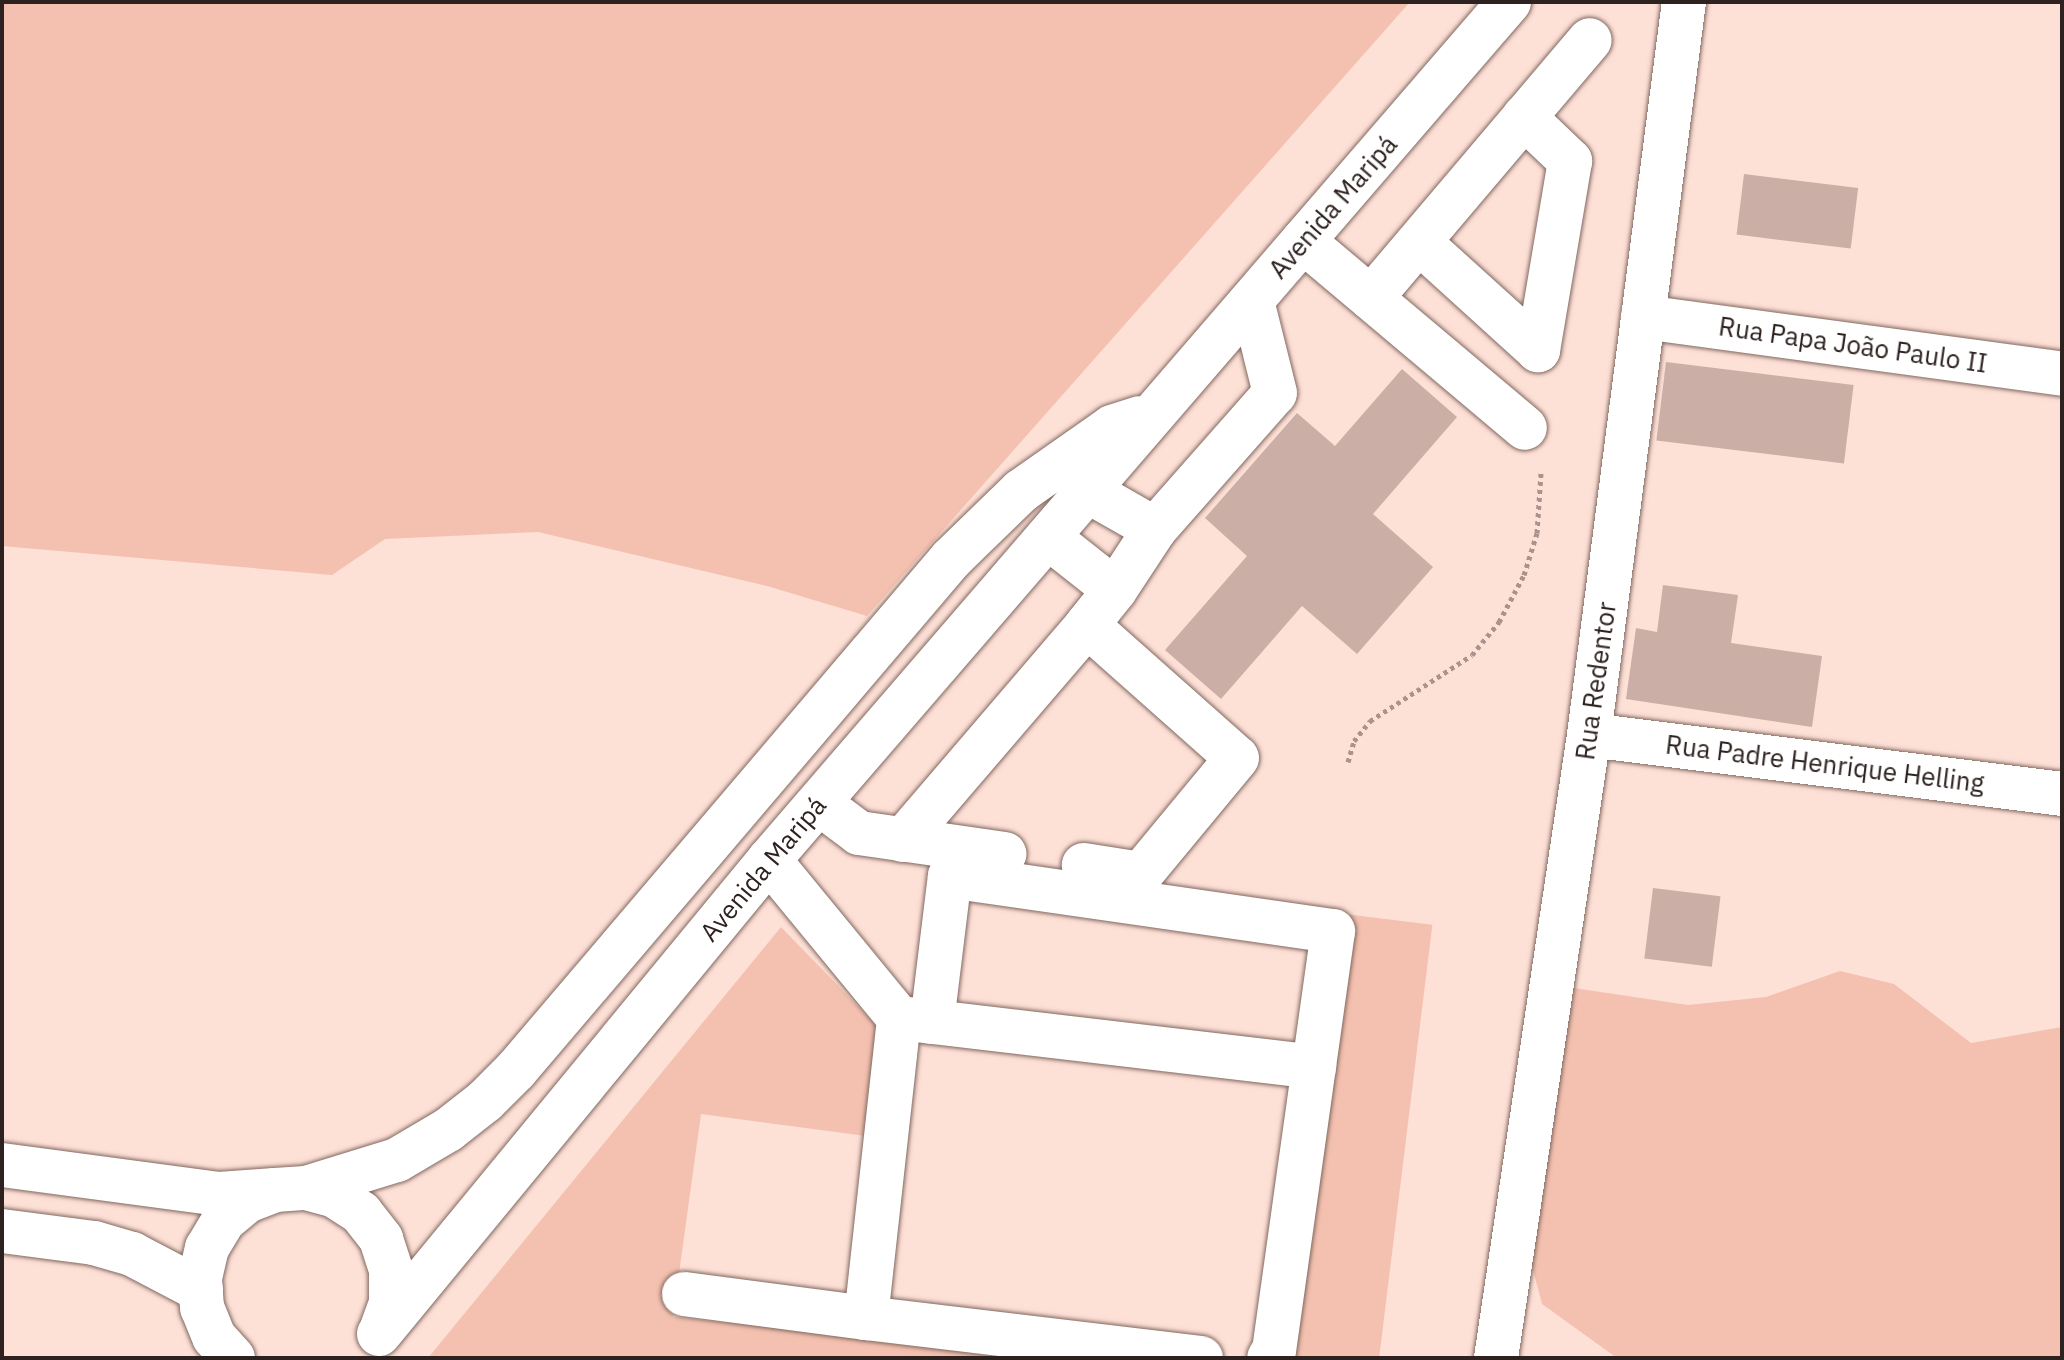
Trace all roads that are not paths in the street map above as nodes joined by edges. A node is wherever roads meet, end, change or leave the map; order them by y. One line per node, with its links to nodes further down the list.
1 (1509, 2): 5 (main road, Avenida Maripá)
2 (1684, 2): 9 (main road, Rua Redentor)
3 (1590, 40): 4 (main road)
4 (1524, 117): 6 (main road); 6 (main road)
5 (1303, 241): 7 (main road); 8 (main road, Avenida Maripá)
6 (1419, 242): 7 (main road)
7 (1371, 298): 12 (main road)
8 (1252, 301): 11 (main road, Avenida Maripá); 14 (main road)
9 (1643, 317): 10 (main road, Rua Papa João Paulo II); 18 (main road, Rua Redentor)
10 (2062, 374)
11 (1156, 412): 13 (main road, Avenida Maripá); 26 (main road)
12 (1525, 428)
13 (1088, 491): 14 (main road); 15 (main road, Avenida Maripá)
14 (1155, 529): 16 (main road)
15 (1048, 537): 16 (main road); 20 (main road, Avenida Maripá)
16 (1115, 590): 17 (main road)
17 (1087, 625): 21 (main road); 21 (main road)
18 (1589, 735): 19 (main road, Rua Padre Henrique Helling); 35 (main road, Rua Redentor)
19 (2062, 794)
20 (819, 803): 21 (main road); 22 (main road, Avenida Maripá)
21 (903, 840)
22 (769, 860): 23 (main road); 32 (main road, Avenida Maripá)
23 (916, 1020): 24 (main road); 24 (main road); 30 (main road)
24 (1314, 1067): 34 (main road)
25 (2, 1165): 26 (main road)
26 (290, 1189): 28 (main road); 32 (main road)
27 (2, 1231): 28 (main road)
28 (201, 1290): 31 (main road)
29 (684, 1294): 30 (main road)
30 (866, 1318): 33 (main road)
31 (221, 1351)
32 (366, 1352)
33 (1201, 1358)
34 (1269, 1358)
35 (1496, 1358)

